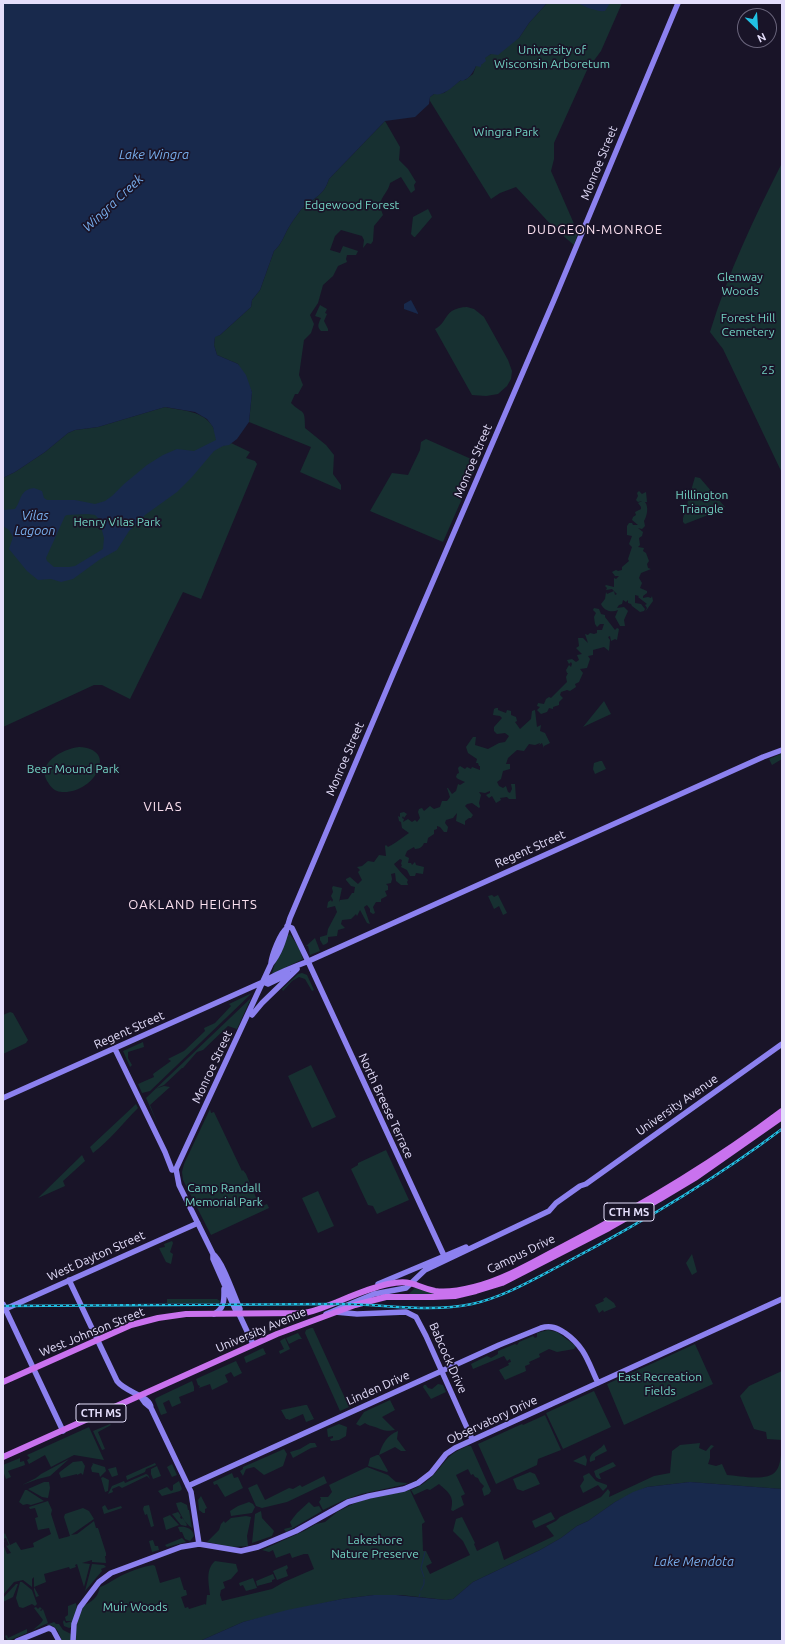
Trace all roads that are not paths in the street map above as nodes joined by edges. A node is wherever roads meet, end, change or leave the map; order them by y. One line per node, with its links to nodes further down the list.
1 (678, 3): 5 (street, Monroe Street)
2 (782, 746): 4 (street, Regent Street)
3 (782, 750): 4 (street, Regent Street)
4 (762, 757): 6 (street, Regent Street)
5 (287, 927): 6 (street, North Breese Terrace); 9 (street, Monroe Street)
6 (307, 962): 7 (street, Regent Street); 20 (street, North Breese Terrace)
7 (294, 968): 8 (street, Regent Street); 9 (street, Regent Street); 11 (street)
8 (278, 980): 9 (street, Regent Street); 10 (street)
9 (263, 982): 10 (street, Monroe Street); 13 (street, Regent Street)
10 (256, 998): 11 (street, Monroe Street)
11 (241, 1030): 17 (street, Monroe Street)
12 (782, 1044): 20 (street, University Avenue)
13 (115, 1049): 14 (street, Regent Street); 17 (street)
14 (3, 1098)
15 (782, 1111): 22 (main road, Campus Drive / CTH MS)
16 (782, 1117): 27 (main road, Campus Drive / CTH MS)
17 (176, 1169): 18 (street)
18 (198, 1223): 19 (street); 21 (street, West Dayton Street)
19 (213, 1254): 23 (street); 29 (street)
20 (445, 1258): 22 (street, University Avenue); 24 (street, University Avenue)
21 (69, 1280): 26 (street, West Dayton Street); 31 (street)
22 (413, 1283): 24 (main road, Campus Drive); 30 (street, University Avenue)
23 (224, 1285): 28 (street); 29 (street)
24 (362, 1292): 29 (main road, Campus Drive)
25 (782, 1299): 36 (street, Observatory Drive)
26 (4, 1307): 33 (street)
27 (335, 1312): 30 (main road, Campus Drive / CTH MS); 34 (street, Babcock Drive)
28 (213, 1314): 29 (main road, West Johnson Street); 31 (main road, West Johnson Street)
29 (240, 1314): 32 (street)
30 (312, 1321): 32 (main road, University Avenue / CTH MS)
31 (97, 1340): 33 (main road, West Johnson Street); 37 (street)
32 (253, 1344): 37 (main road, University Avenue / CTH MS)
33 (32, 1368): 35 (main road, West Johnson Street); 38 (street)
34 (442, 1371): 36 (street, Linden Drive); 39 (street, Babcock Drive); 41 (street, Linden Drive)
35 (3, 1382)
36 (598, 1383): 39 (street, Observatory Drive)
37 (140, 1396): 38 (main road, University Avenue / CTH MS); 41 (street)
38 (63, 1430): 40 (main road, University Avenue / CTH MS)
39 (472, 1439): 42 (street, Observatory Drive)
40 (3, 1457)
41 (188, 1486): 42 (street)
42 (199, 1544): 45 (street, Observatory Drive)
43 (17, 1641): 44 (street)
44 (59, 1641)
45 (73, 1641)

